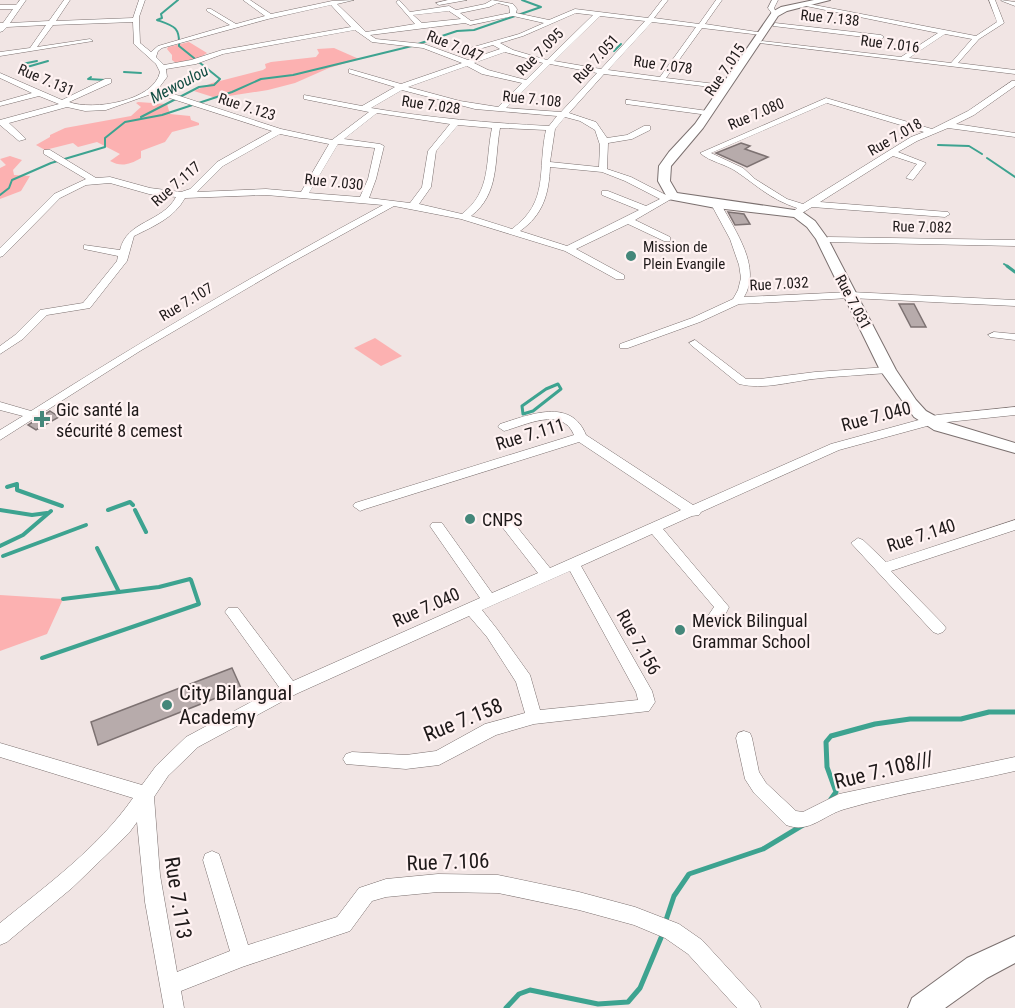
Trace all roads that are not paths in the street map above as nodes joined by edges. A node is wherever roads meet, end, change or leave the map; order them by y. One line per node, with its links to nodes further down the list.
1 (23, 0): 24 (street)
2 (67, 0): 37 (street)
3 (142, 0): 31 (street)
4 (246, 0): 30 (street)
5 (345, 0): 17 (street)
6 (389, 0): 16 (street)
7 (464, 0): 20 (street)
8 (497, 0): 26 (street); 28 (street)
9 (665, 0): 32 (street, Rue 7.051)
10 (719, 0): 43 (street)
11 (775, 0): 33 (street)
12 (826, 0): 33 (main road)
13 (840, 0): 22 (main road, Rue 7.015)
14 (992, 0): 36 (street)
15 (1004, 0): 21 (street)
16 (399, 2): 18 (street); 27 (street)
17 (332, 3): 30 (street); 44 (street, Rue 7.047)
18 (412, 3)
19 (428, 3): 20 (street)
20 (443, 3): 26 (street)
21 (1015, 4)
22 (809, 6): 33 (main road, Rue 7.015); 38 (street)
23 (0, 7): 24 (street)
24 (18, 7): 40 (street)
25 (209, 10): 42 (street)
26 (454, 12): 27 (street); 34 (street)
27 (408, 14): 41 (street)
28 (513, 14): 34 (street); 35 (street)
29 (598, 14): 32 (street, Rue 7.016); 35 (street, Rue 7.016); 62 (street, Rue 7.095)
30 (270, 16): 42 (street)
31 (136, 20): 37 (street); 60 (street)
32 (650, 20): 43 (street, Rue 7.016); 67 (street, Rue 7.051)
33 (775, 20): 48 (street, Rue 7.138); 49 (main road, Rue 7.015)
34 (464, 21): 41 (street)
35 (550, 22): 53 (street, Rue 7.016)
36 (1001, 23): 39 (street); 50 (street)
37 (52, 24): 40 (street); 56 (street)
38 (901, 24): 46 (street); 48 (street)
39 (1010, 24)
40 (3, 25): 45 (street)
41 (421, 25): 47 (street)
42 (234, 26): 60 (street)
43 (700, 26): 49 (street, Rue 7.016); 70 (street)
44 (356, 28): 47 (street, Rue 7.047); 65 (street)
45 (0, 32)
46 (943, 32): 50 (street); 61 (street)
47 (364, 34): 63 (street, Rue 7.047)
48 (881, 37): 52 (street)
49 (761, 38): 59 (street, Rue 7.016); 77 (main road, Rue 7.015); 112 (main road, Rue 7.015)
50 (978, 38): 64 (street)
51 (90, 41): 56 (street)
52 (873, 43)
53 (496, 44): 55 (street, Rue 7.016); 57 (street, Rue 7.078)
54 (865, 48): 59 (street)
55 (472, 49)
56 (32, 50): 58 (street)
57 (504, 50): 62 (street, Rue 7.078); 63 (street)
58 (0, 54)
59 (857, 54): 61 (street, Rue 7.016)
60 (152, 57): 65 (street)
61 (903, 59): 64 (street, Rue 7.016)
62 (549, 63): 67 (street, Rue 7.078); 73 (street, Rue 7.095)
63 (466, 64): 73 (street, Rue 7.047); 76 (street)
64 (953, 65): 68 (street, Rue 7.016)
65 (162, 68): 78 (street)
66 (352, 71): 76 (street, Rue 7.108)
67 (604, 71): 70 (street, Rue 7.078); 90 (street, Rue 7.051)
68 (1015, 72)
69 (0, 75): 72 (street, Rue 7.131)
70 (662, 79): 77 (street, Rue 7.078)
71 (108, 81): 84 (street)
72 (14, 82): 75 (street); 80 (street, Rue 7.131)
73 (529, 83): 87 (street, Rue 7.095)
74 (1015, 83): 79 (street)
75 (0, 85)
76 (401, 87): 86 (street); 87 (street, Rue 7.108)
77 (723, 87): 89 (main road, Rue 7.015)
78 (153, 90): 84 (street, Rue 7.131); 97 (street, Rue 7.123)
79 (1005, 90): 81 (street); 93 (street)
80 (41, 93): 84 (street, Rue 7.131); 85 (street)
81 (1015, 93)
82 (307, 97): 86 (street, Rue 7.028)
83 (629, 102): 89 (street)
84 (66, 103): 92 (street)
85 (0, 104)
86 (363, 109): 88 (street, Rue 7.028)
87 (500, 109): 90 (street, Rue 7.108)
88 (375, 111): 91 (street, Rue 7.028); 102 (street)
89 (708, 113): 112 (main road, Rue 7.015)
90 (562, 116): 95 (street, Rue 7.051); 101 (street, Rue 7.108)
91 (456, 122): 94 (street, Rue 7.028); 116 (street)
92 (1, 123): 100 (street)
93 (947, 125): 98 (street, Rue 7.018); 99 (street, Rue 7.018)
94 (496, 127): 95 (street, Rue 7.028); 120 (street)
95 (551, 128): 105 (street)
96 (647, 128): 101 (street)
97 (279, 131): 102 (street, Rue 7.123); 111 (street, Rue 7.117)
98 (931, 131): 104 (street, Rue 7.018); 117 (street, Rue 7.080)
99 (1015, 135)
100 (22, 139)
101 (604, 141): 106 (street)
102 (336, 142): 109 (street); 113 (street, Rue 7.123)
103 (47, 152): 108 (street)
104 (892, 153): 107 (street); 117 (street, Rue 7.018)
105 (546, 164): 106 (street); 122 (street)
106 (603, 170): 112 (street)
107 (910, 178)
108 (93, 180): 111 (street, Rue 7.030); 126 (street, Rue 7.030)
109 (303, 194): 111 (street, Rue 7.030); 113 (street, Rue 7.030)
110 (605, 194): 118 (street)
111 (182, 195): 130 (street, Rue 7.117)
112 (671, 196): 115 (main road, Rue 7.031); 117 (main road, Rue 7.031); 118 (street)
113 (363, 201): 114 (street, Rue 7.030)
114 (393, 203): 116 (street, Rue 7.030); 143 (street, Rue 7.107)
115 (716, 204): 132 (main road, Rue 7.031); 133 (street)
116 (412, 206): 120 (street, Rue 7.030)
117 (805, 208): 119 (street, Rue 7.080); 124 (main road, Rue 7.031)
118 (645, 210): 121 (street)
119 (945, 214)
120 (464, 217): 122 (street, Rue 7.030)
121 (628, 220): 123 (street); 128 (street)
122 (513, 232): 128 (street, Rue 7.030)
123 (667, 239)
124 (828, 240): 125 (street, Rue 7.082); 132 (main road, Rue 7.031)
125 (1015, 243)
126 (4, 245): 129 (street, Rue 7.030)
127 (87, 247): 130 (street)
128 (568, 249): 131 (street, Rue 7.030)
129 (0, 254)
130 (125, 254): 139 (street, Rue 7.117)
131 (620, 277)
132 (855, 296): 133 (street, Rue 7.032); 134 (street, Rue 7.032); 140 (main road, Rue 7.031); 144 (main road, Rue 7.031)
133 (737, 301): 138 (street, Rue 7.032)
134 (1015, 303)
135 (994, 335): 136 (street)
136 (1015, 337)
137 (694, 343): 140 (street)
138 (624, 346)
139 (0, 351)
140 (888, 370): 144 (main road, Rue 7.031)
141 (0, 406): 143 (street)
142 (1015, 411): 144 (street, Rue 7.040)
143 (33, 415): 146 (street, Rue 7.107)
144 (933, 420): 148 (main road, Rue 7.031); 149 (main road, Rue 7.031); 151 (street, Rue 7.040)
145 (504, 427): 147 (street)
146 (0, 436)
147 (582, 437): 150 (street, Rue 7.111); 151 (street, Rue 7.111)
148 (1015, 441)
149 (1015, 448)
150 (360, 506)
151 (694, 512): 155 (street, Rue 7.040)
152 (508, 525): 159 (street)
153 (1015, 525): 158 (street, Rue 7.140)
154 (437, 526): 160 (street)
155 (655, 529): 157 (street, Rue 7.040); 163 (street)
156 (858, 543): 158 (street)
157 (573, 564): 159 (street, Rue 7.040); 166 (street, Rue 7.156)
158 (884, 568): 164 (street, Rue 7.140)
159 (548, 575): 160 (street, Rue 7.040)
160 (489, 600): 161 (street, Rue 7.040)
161 (471, 608): 165 (street, Rue 7.040); 166 (street, Rue 7.158)
162 (233, 612): 165 (street)
163 (711, 623)
164 (938, 628)
165 (290, 689): 171 (street, Rue 7.040)
166 (534, 717): 169 (street, Rue 7.158)
167 (744, 738): 170 (street, Rue 7.108///)
168 (0, 750): 171 (street)
169 (352, 759)
170 (1015, 764)
171 (145, 794): 173 (street, Rue 7.040); 176 (street, Rue 7.113)
172 (212, 860): 175 (street)
173 (0, 935)
174 (1013, 952): 179 (main road)
175 (242, 957): 176 (street, Rue 7.106); 178 (street, Rue 7.106)
176 (169, 985): 177 (street, Rue 7.113)
177 (174, 1008)
178 (751, 1008)
179 (922, 1008)

